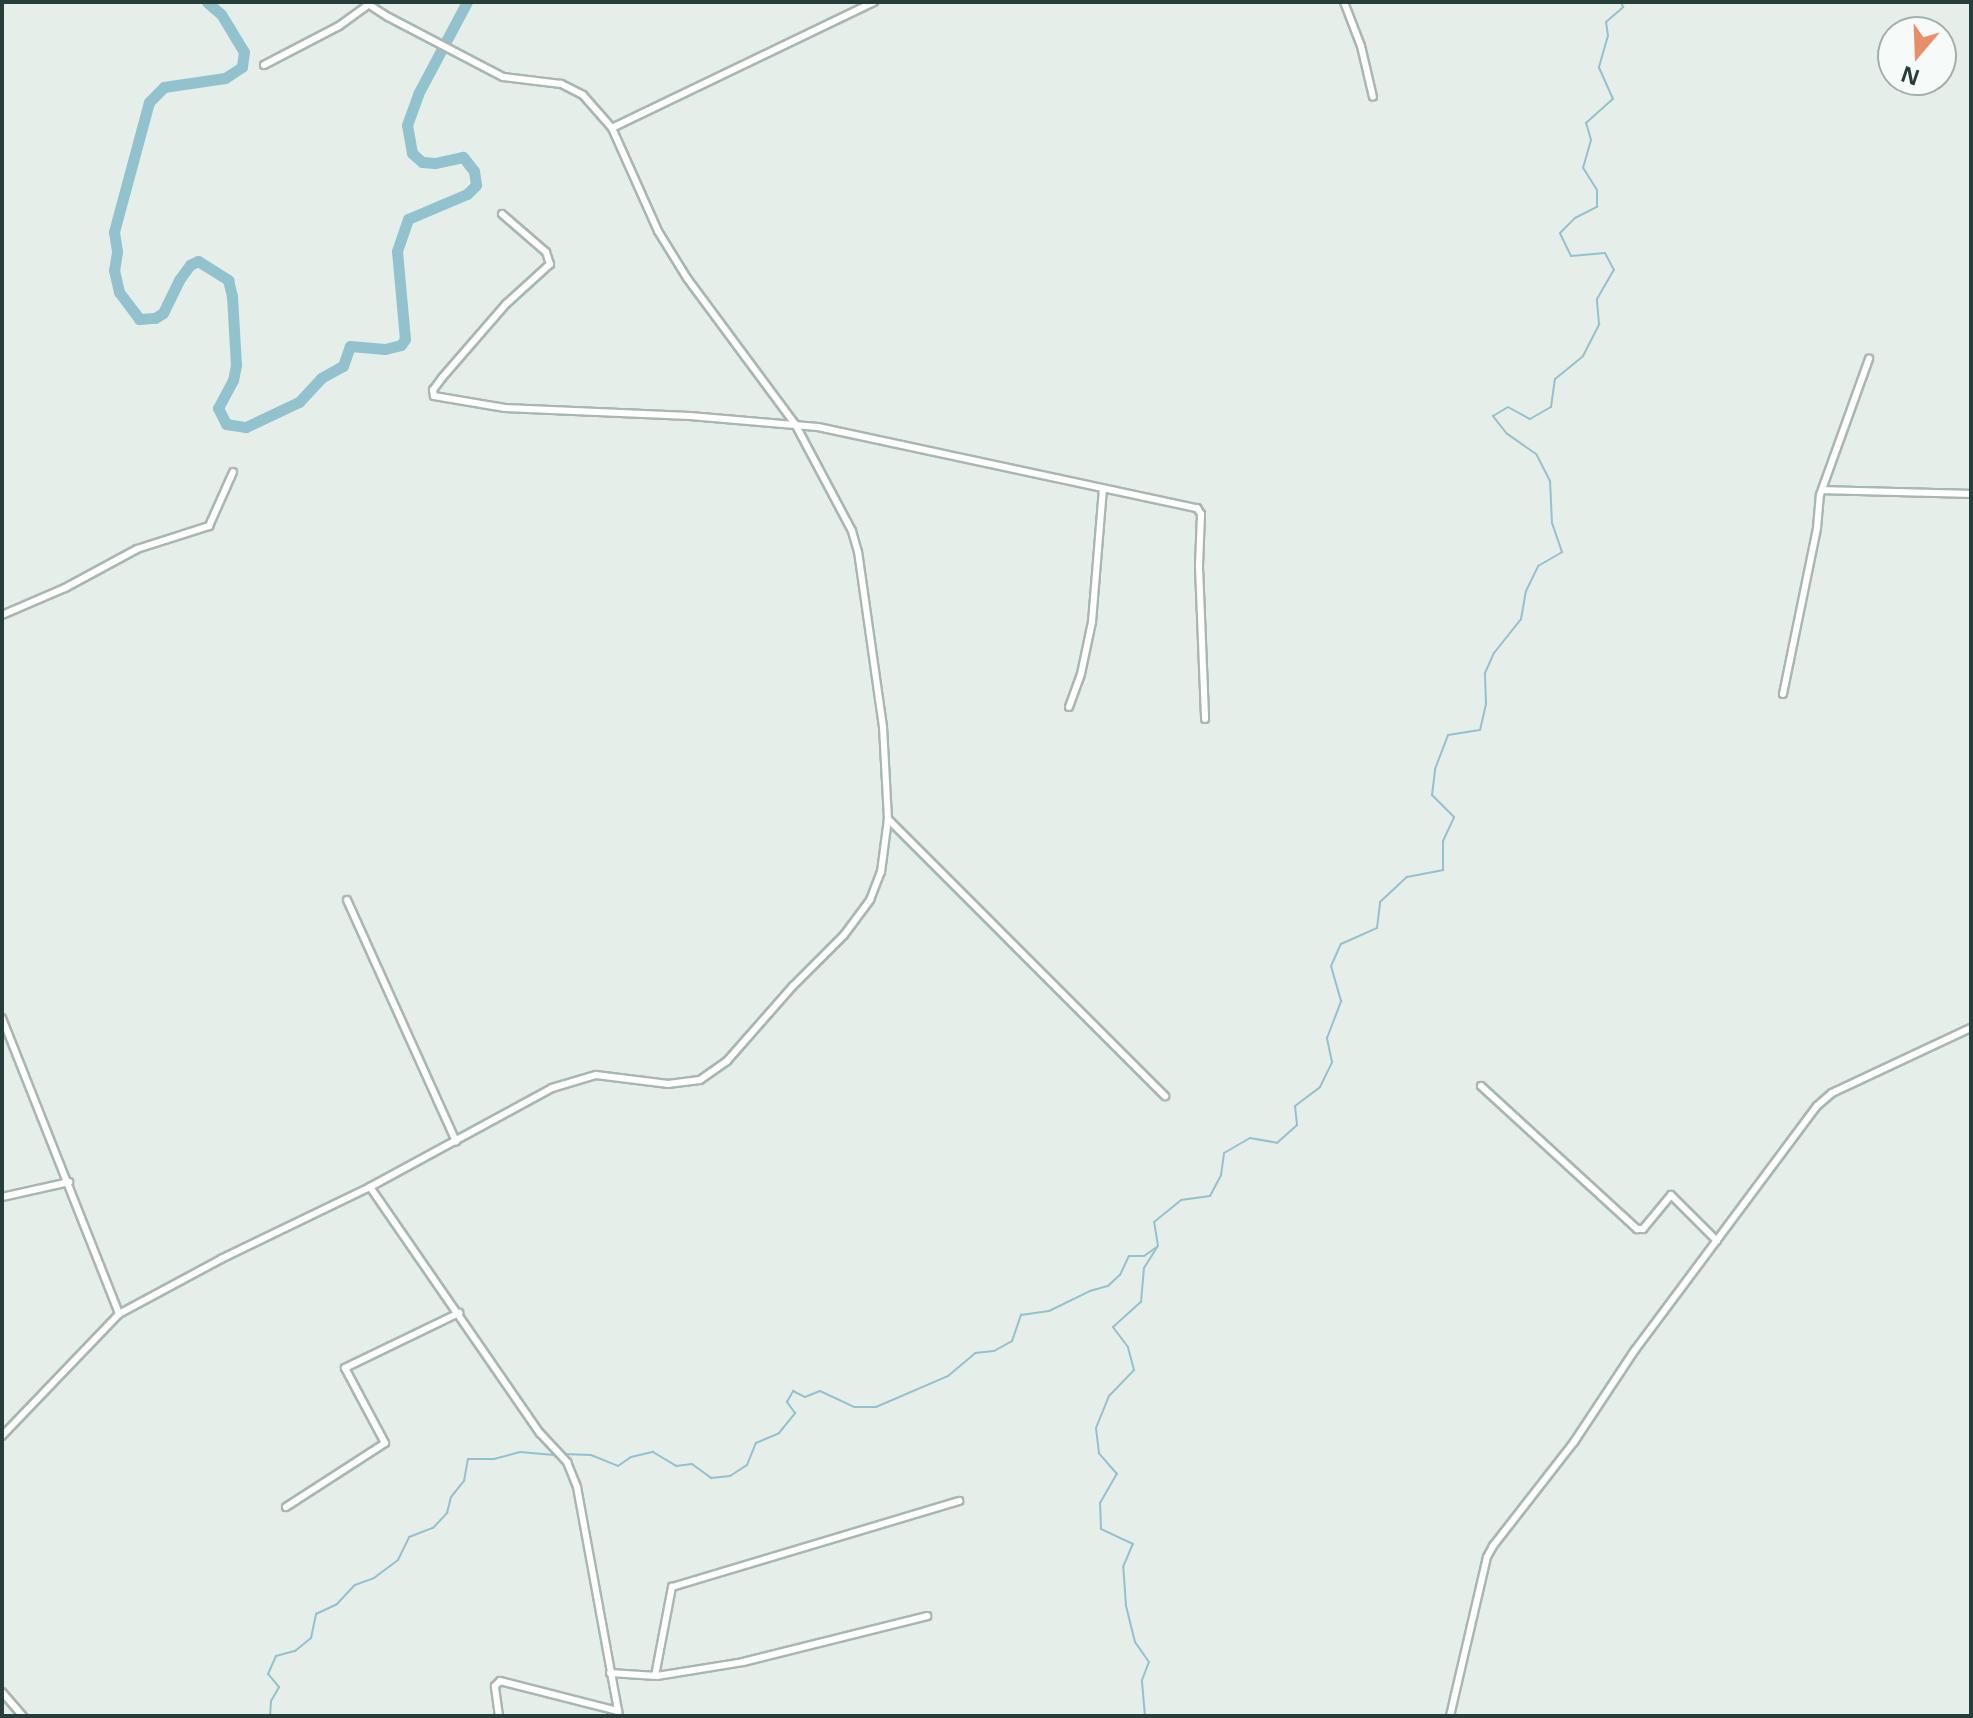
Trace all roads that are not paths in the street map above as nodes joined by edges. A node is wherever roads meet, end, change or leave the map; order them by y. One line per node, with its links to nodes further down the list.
1 (874, 2): 6 (street)
2 (1344, 2): 5 (street)
3 (367, 4): 4 (street); 6 (street)
4 (264, 65)
5 (1373, 97)
6 (612, 128): 9 (street)
7 (502, 214): 9 (street)
8 (1869, 359): 12 (street)
9 (795, 424): 11 (street); 18 (street)
10 (233, 472): 14 (street)
11 (1103, 488): 16 (street); 17 (street)
12 (1822, 490): 13 (street); 15 (street)
13 (1971, 494)
14 (2, 615)
15 (1783, 694)
16 (1069, 707)
17 (1205, 719)
18 (888, 819): 23 (street); 24 (street)
19 (347, 900): 24 (street)
20 (2, 1018): 25 (street)
21 (1971, 1028): 28 (street)
22 (1481, 1086): 28 (street)
23 (1165, 1096)
24 (456, 1141): 26 (street)
25 (69, 1182): 27 (street); 30 (street)
26 (370, 1187): 29 (street); 30 (street)
27 (2, 1197)
28 (1717, 1241): 41 (street)
29 (459, 1313): 33 (street); 35 (street)
30 (119, 1314): 31 (street)
31 (2, 1436)
32 (959, 1501): 36 (street)
33 (286, 1507)
34 (927, 1616): 36 (street)
35 (610, 1673): 36 (street); 38 (street)
36 (655, 1676)
37 (2, 1692): 39 (street)
38 (618, 1714): 40 (street)
39 (23, 1716)
40 (499, 1716)
41 (1450, 1716)

